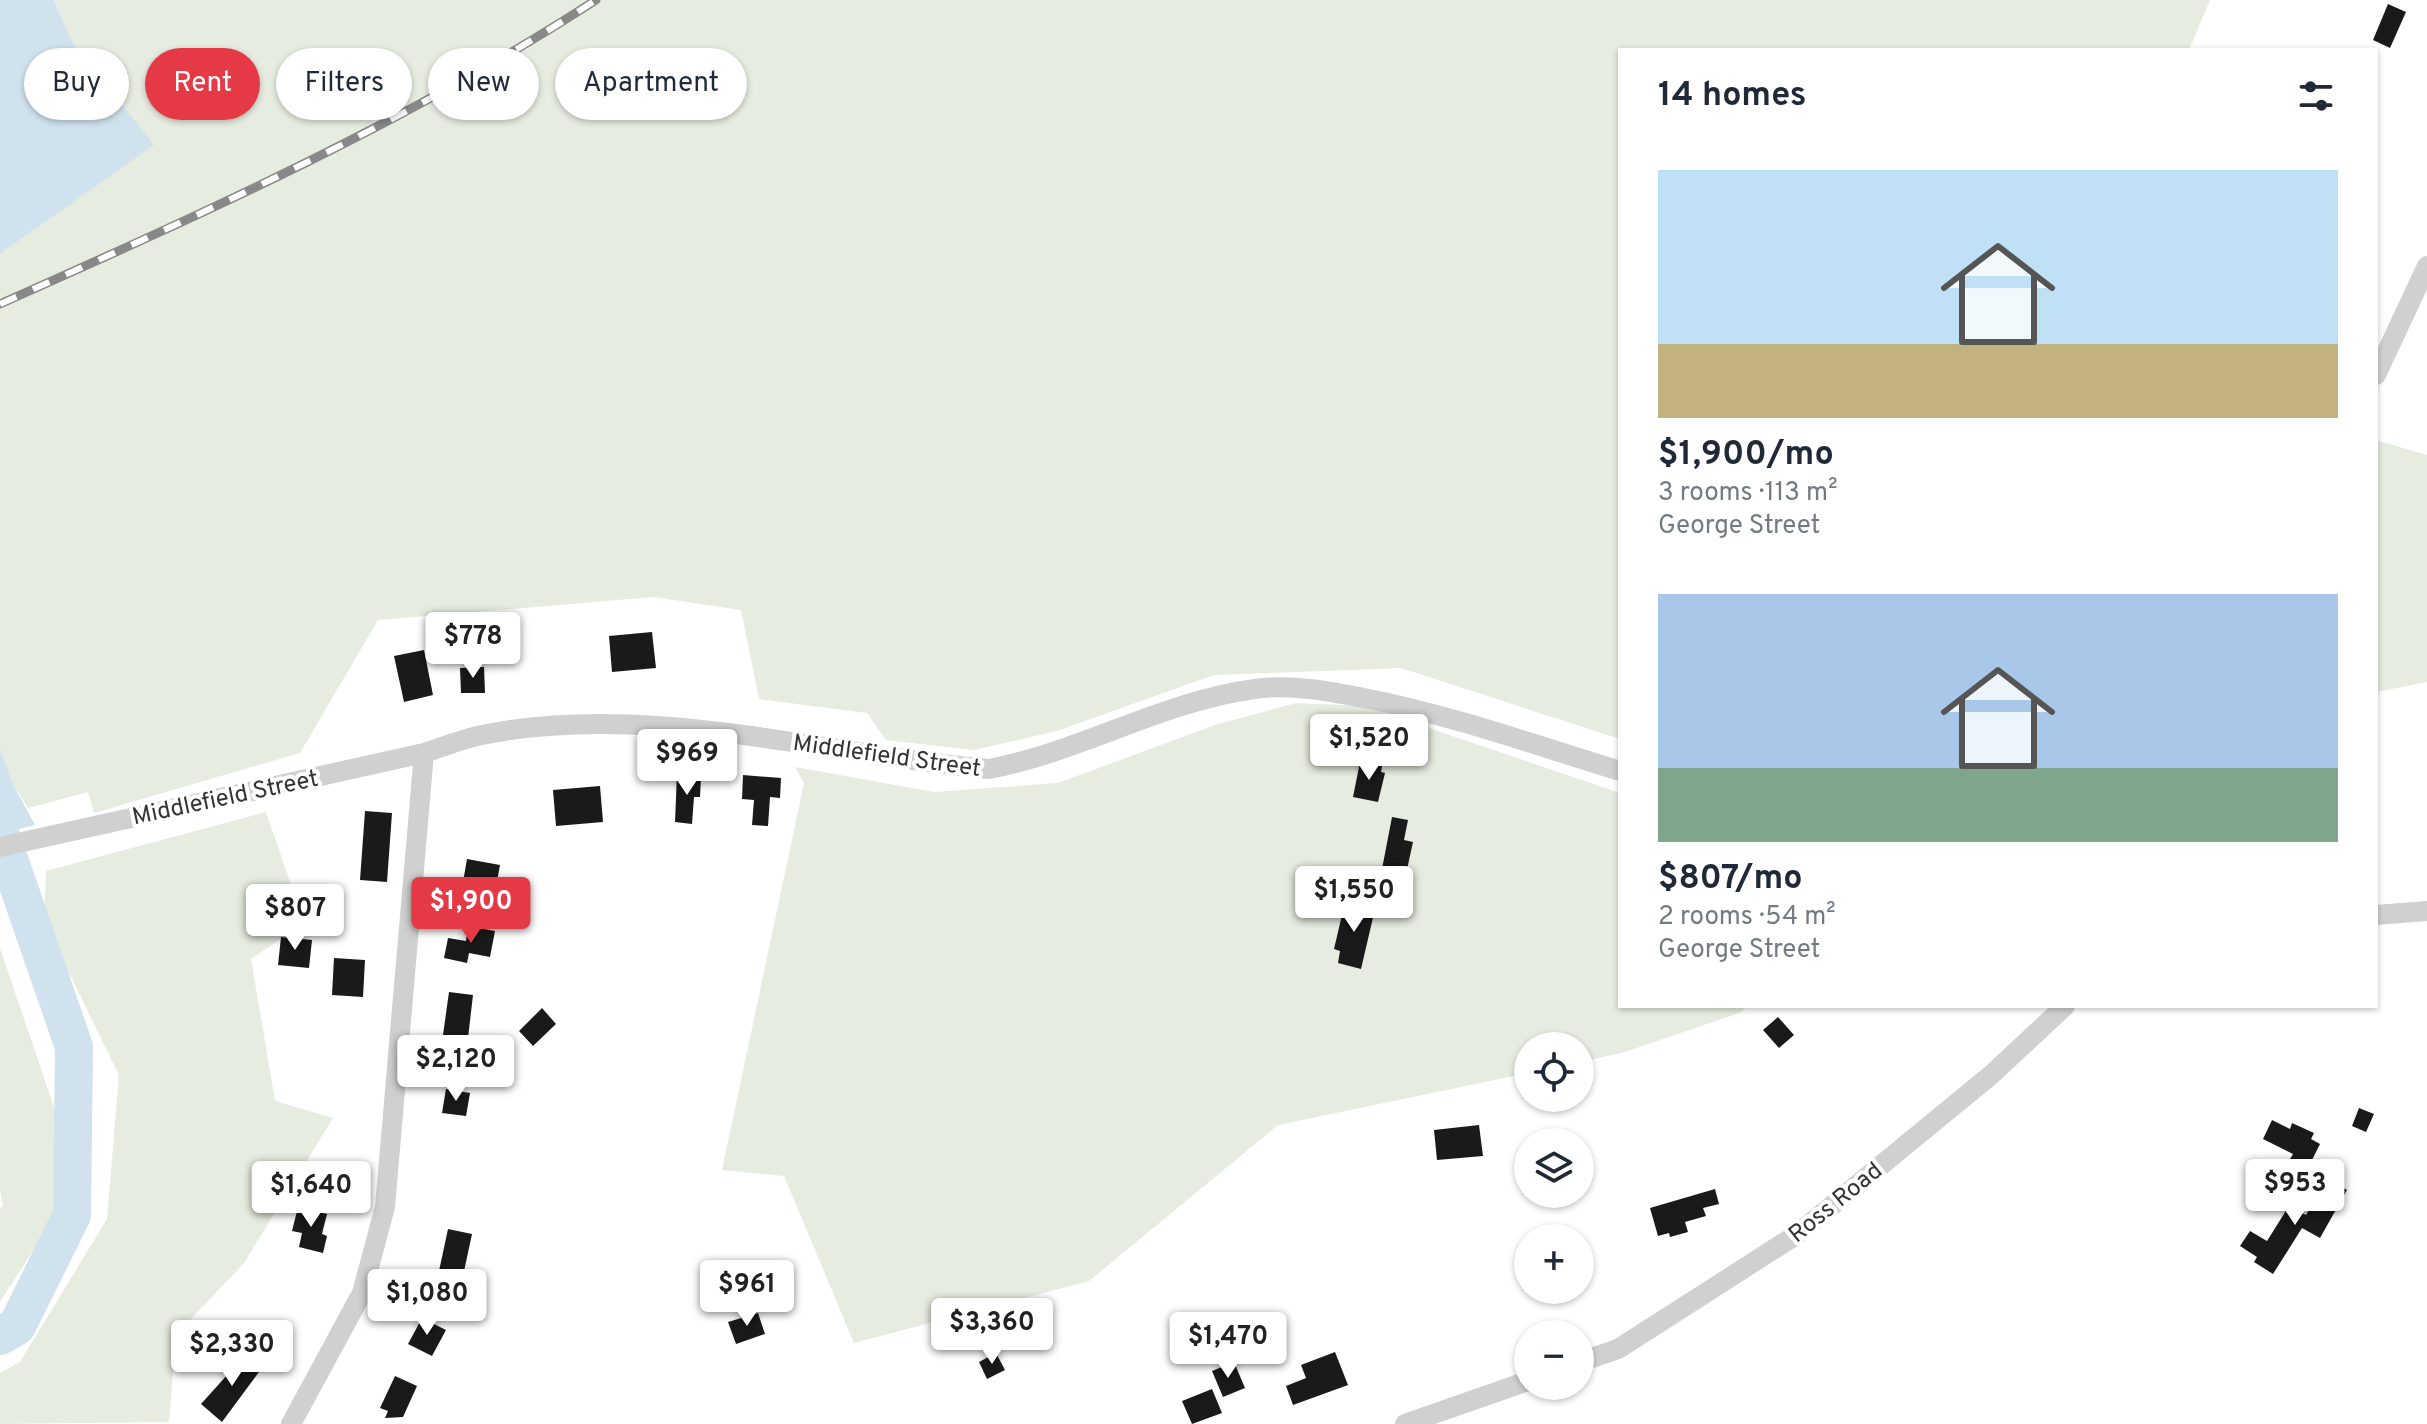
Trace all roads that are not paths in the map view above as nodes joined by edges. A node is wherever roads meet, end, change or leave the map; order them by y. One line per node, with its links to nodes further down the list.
1 (2427, 266): 2 (street)
2 (2378, 371)
3 (424, 753): 4 (street, Middlefield Street); 5 (street, Middlefield Street); 11 (street)
4 (1618, 770)
5 (0, 847)
6 (2427, 911): 7 (street)
7 (2378, 915)
8 (2063, 1008): 9 (street, Ross Road)
9 (1594, 1357)
10 (1514, 1386): 12 (street)
11 (291, 1424)
12 (1405, 1424)

